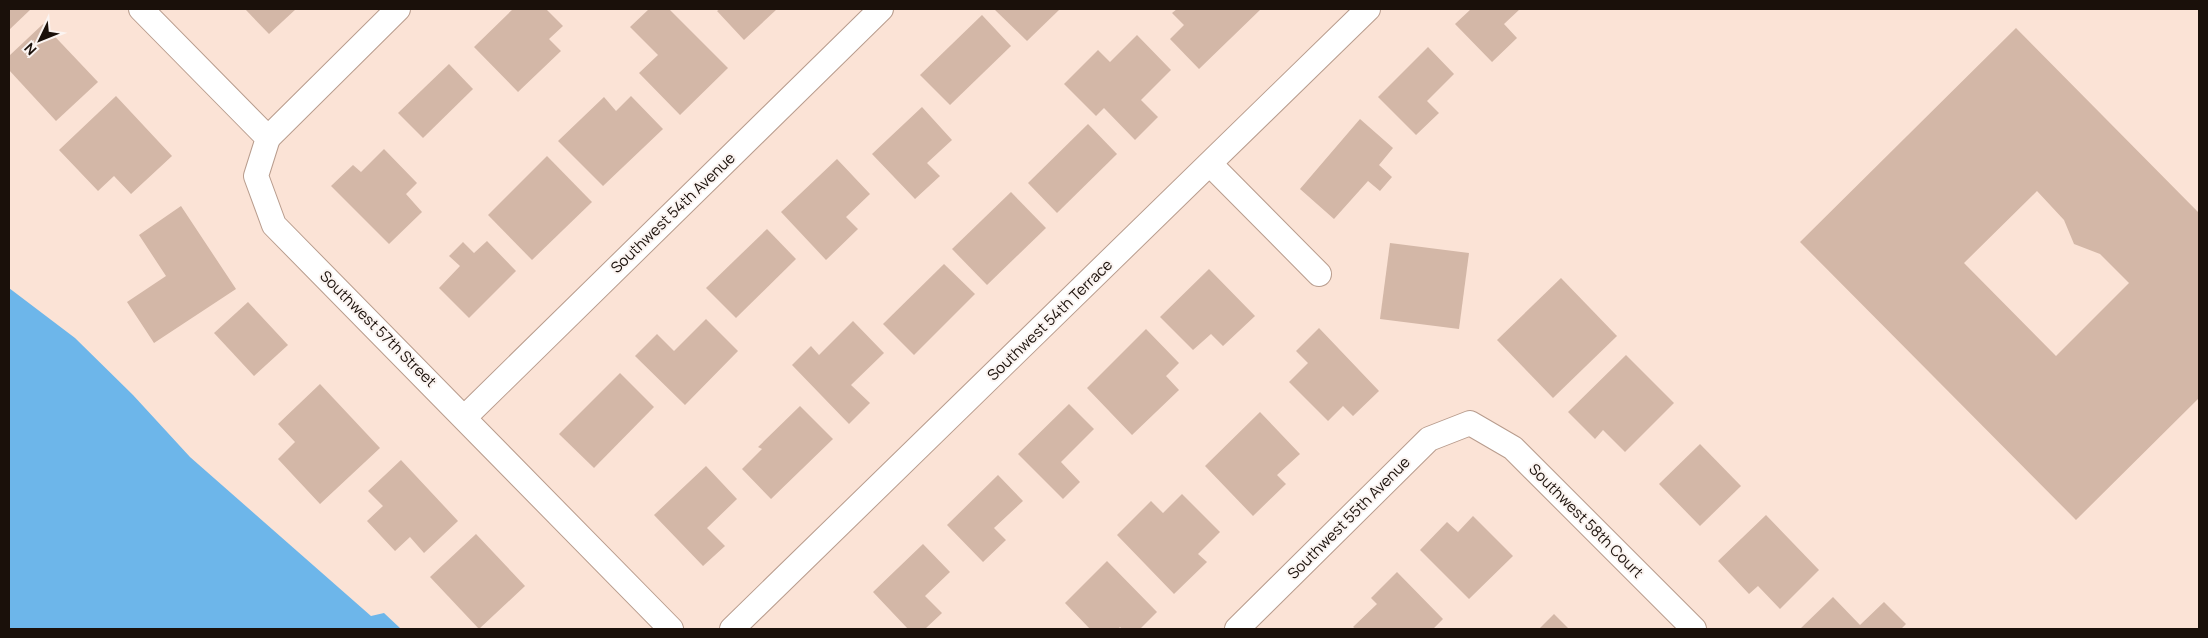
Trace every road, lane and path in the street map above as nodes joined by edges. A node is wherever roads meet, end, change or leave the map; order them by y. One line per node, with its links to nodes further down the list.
1 (141, 9): 5 (street)
2 (398, 9): 5 (street)
3 (881, 9): 8 (street, Southwest 54th Avenue)
4 (1368, 9): 6 (street, Southwest 54th Terrace)
5 (268, 138): 8 (street, Southwest 57th Street)
6 (1210, 164): 7 (street); 11 (street, Southwest 54th Terrace)
7 (1320, 274)
8 (465, 416): 10 (street, Southwest 57th Street)
9 (1470, 423): 12 (street, Southwest 55th Avenue); 13 (street, Southwest 58th Court)
10 (671, 629)
11 (732, 629)
12 (1237, 629)
13 (1694, 629)

